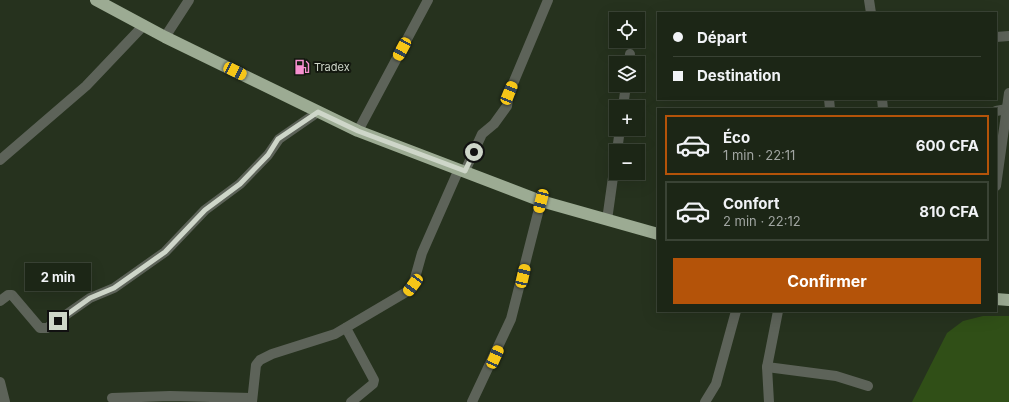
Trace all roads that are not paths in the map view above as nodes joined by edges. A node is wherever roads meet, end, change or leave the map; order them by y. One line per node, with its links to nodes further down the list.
1 (96, 0): 7 (highway)
2 (189, 0): 9 (street)
3 (428, 0): 15 (street)
4 (548, 0): 17 (street)
5 (869, 0): 6 (street)
6 (871, 12)
7 (144, 26): 9 (highway); 16 (street)
8 (1009, 36): 10 (street)
9 (165, 37): 14 (highway)
10 (997, 37)
11 (1009, 93): 12 (street)
12 (1007, 110): 13 (street); 18 (street)
13 (997, 111)
14 (318, 112): 15 (highway); 25 (street)
15 (358, 131): 17 (highway)
16 (0, 160)
17 (462, 170): 20 (highway); 28 (street)
18 (997, 172)
19 (613, 180): 21 (street)
20 (541, 201): 21 (highway); 36 (street)
21 (607, 220): 22 (highway)
22 (657, 234)
23 (997, 299): 24 (highway)
24 (1009, 300)
25 (0, 301)
26 (736, 312): 37 (street)
27 (778, 312): 29 (street)
28 (346, 328): 34 (street); 35 (street)
29 (767, 367): 31 (street); 38 (street)
30 (0, 382): 32 (street)
31 (868, 386)
32 (3, 397)
33 (112, 398): 34 (street)
34 (252, 400)
35 (351, 402)
36 (472, 402)
37 (705, 402)
38 (769, 402)

